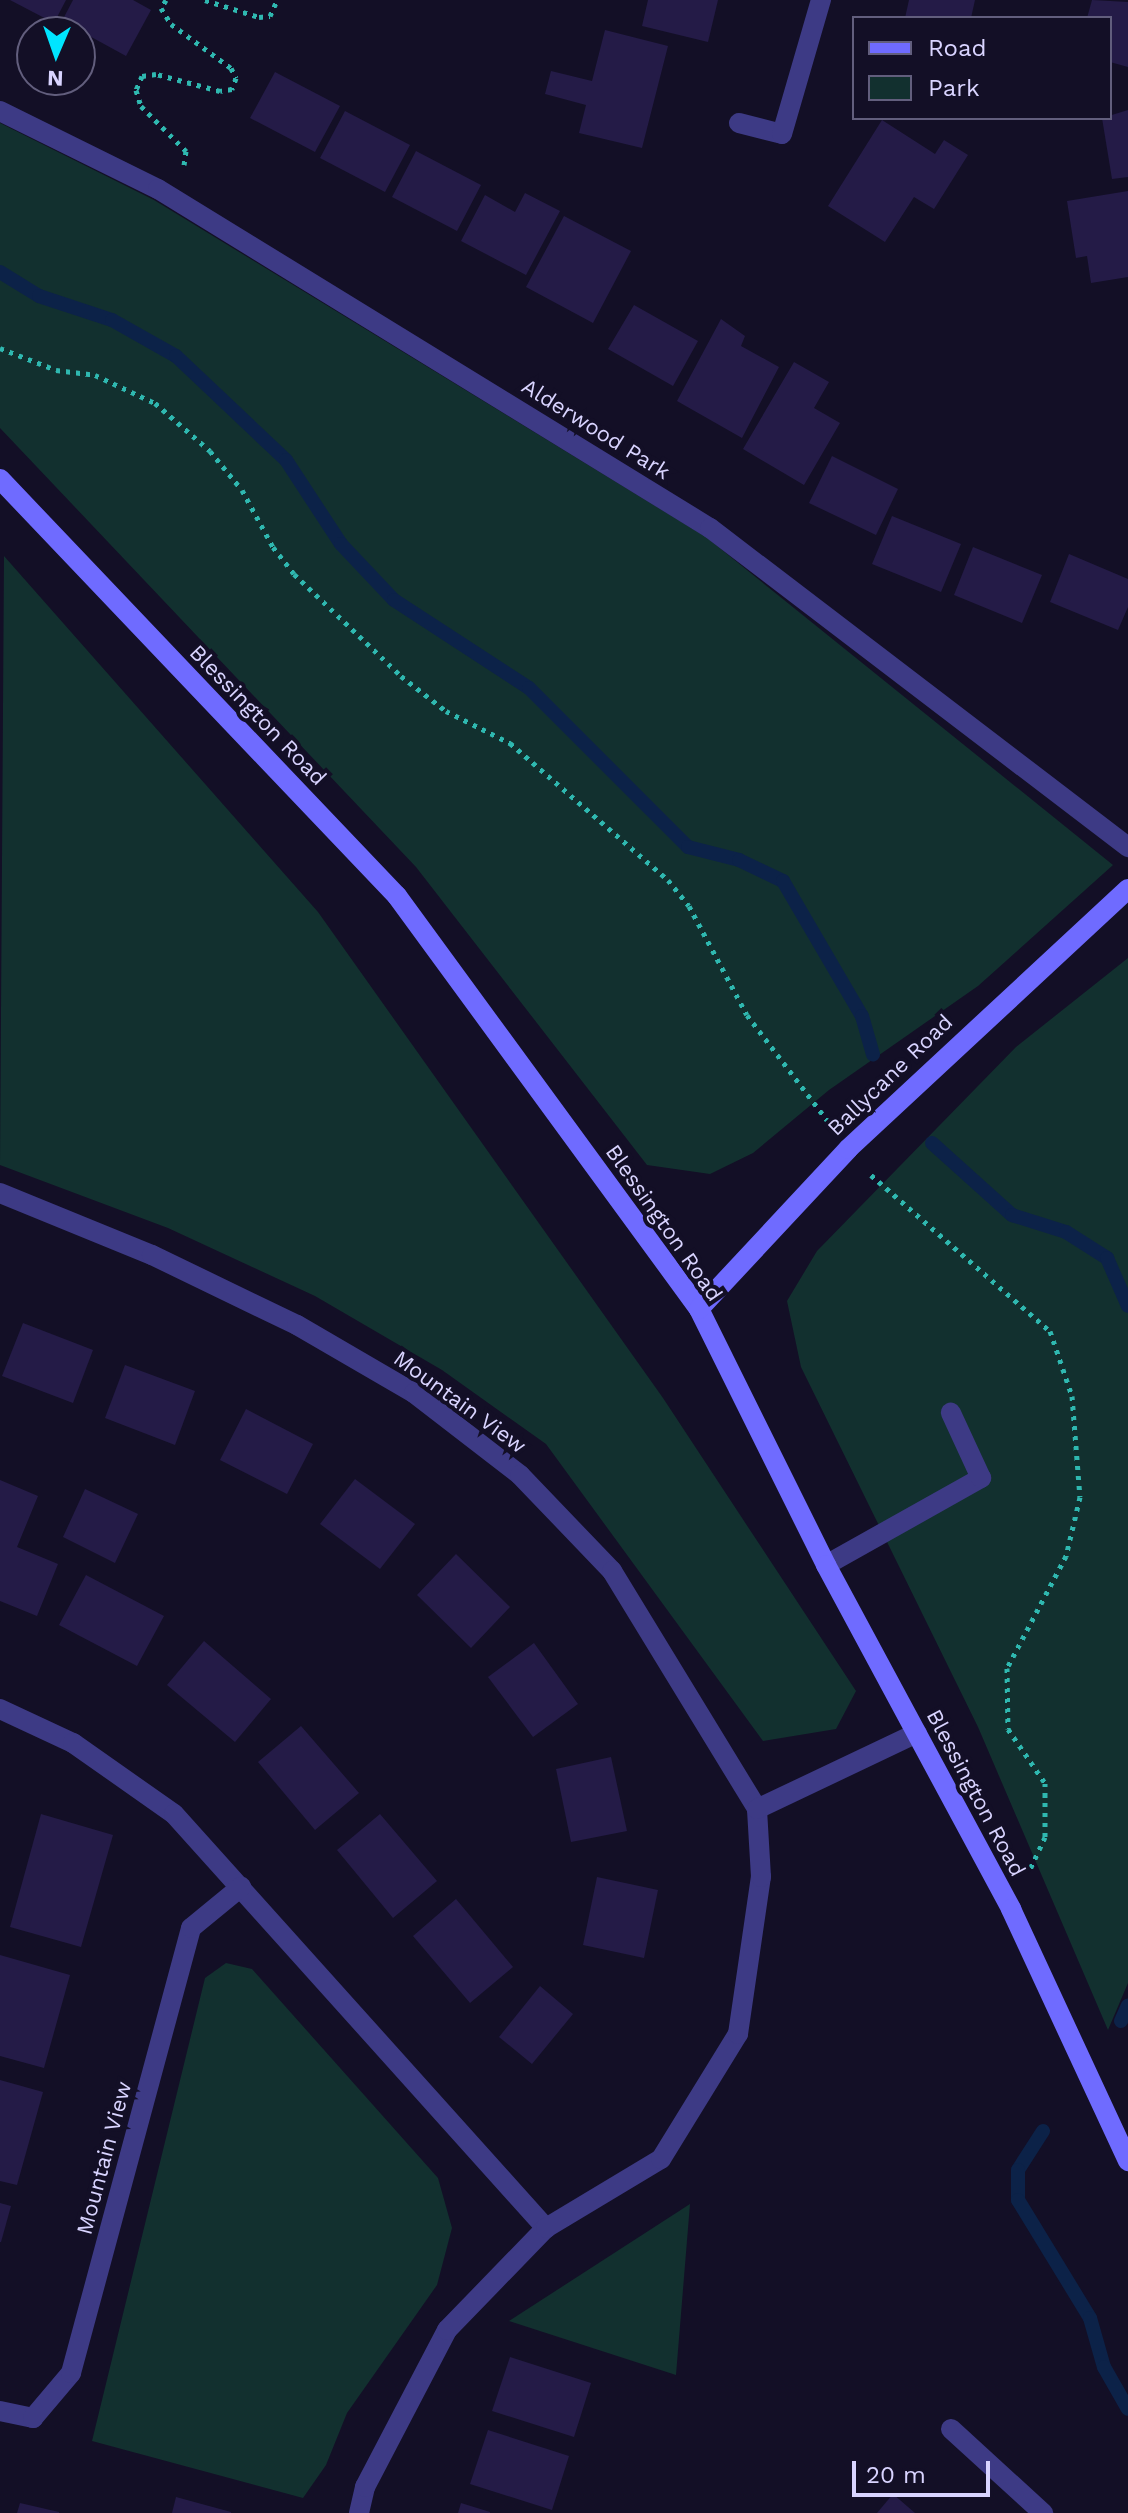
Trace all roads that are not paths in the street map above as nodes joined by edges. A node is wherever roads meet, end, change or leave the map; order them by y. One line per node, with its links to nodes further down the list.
1 (821, 0): 3 (street)
2 (0, 111): 5 (street, Alderwood Park)
3 (739, 123)
4 (0, 479): 8 (main road, Blessington Road)
5 (1128, 847)
6 (1128, 889): 8 (main road, Ballycane Road)
7 (0, 1193): 13 (street, Mountain View)
8 (699, 1309): 10 (main road, Blessington Road)
9 (951, 1413): 10 (street)
10 (826, 1565): 12 (main road, Blessington Road)
11 (0, 1709): 14 (street)
12 (917, 1733): 13 (street); 15 (main road, Blessington Road)
13 (757, 1809): 16 (street, Mountain View)
14 (241, 1887): 16 (street); 17 (street, Mountain View)
15 (1128, 2161)
16 (546, 2228): 19 (street, Mountain View)
17 (0, 2411)
18 (951, 2429): 20 (street)
19 (359, 2513)
20 (1043, 2513)

